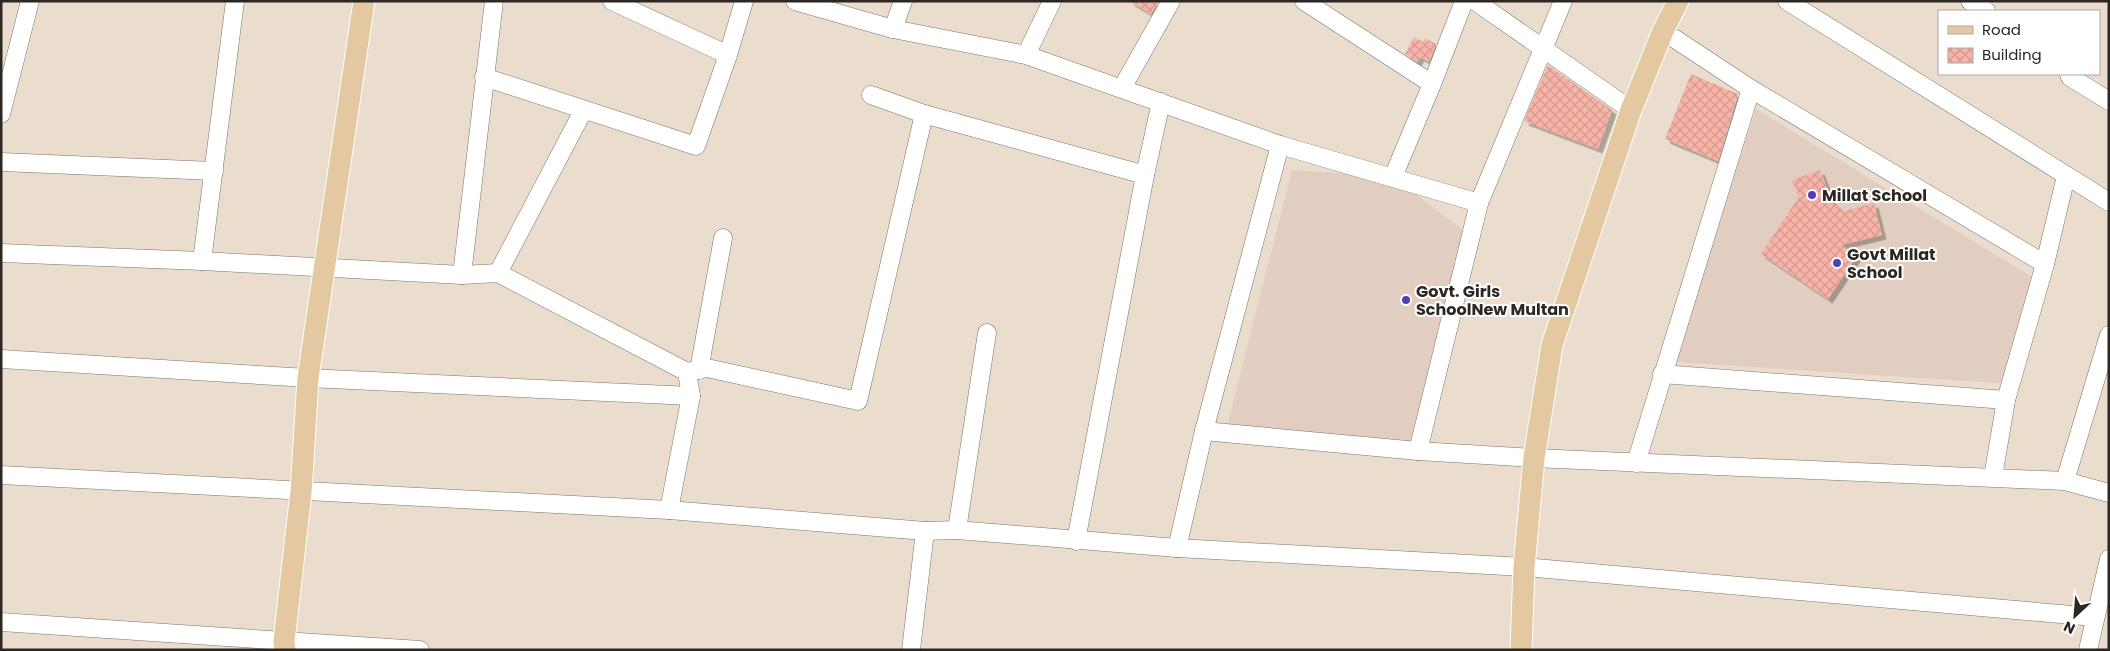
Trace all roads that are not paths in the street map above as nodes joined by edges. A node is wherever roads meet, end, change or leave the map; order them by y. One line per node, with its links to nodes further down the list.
1 (30, 1): 34 (street)
2 (364, 1): 48 (main road)
3 (494, 1): 25 (street)
4 (612, 1): 22 (street)
5 (744, 1): 22 (street)
6 (795, 1): 19 (street)
7 (903, 1): 19 (street)
8 (1052, 1): 23 (street)
9 (1171, 1): 27 (street)
10 (1304, 1): 26 (street)
11 (1464, 1): 26 (street)
12 (1475, 1): 21 (street)
13 (1563, 1): 21 (street)
14 (1678, 1): 20 (main road)
15 (1787, 1): 40 (street)
16 (1970, 1): 18 (street)
17 (230, 3): 38 (street)
18 (1984, 10)
19 (894, 29): 23 (street)
20 (1663, 31): 28 (street); 33 (main road)
21 (1542, 49): 33 (street); 43 (street)
22 (728, 55): 32 (street)
23 (1026, 55): 27 (street)
24 (2069, 75): 30 (street)
25 (484, 77): 32 (street); 50 (street)
26 (1432, 84): 41 (street)
27 (1122, 88): 31 (street)
28 (1751, 89): 47 (street); 55 (street)
29 (872, 95): 35 (street)
30 (2109, 101)
31 (1161, 102): 36 (street); 39 (street)
32 (583, 110): 49 (street)
33 (1631, 110): 61 (main road)
34 (1, 114)
35 (924, 114): 39 (street); 54 (street)
36 (1280, 145): 41 (street); 59 (street)
37 (1, 162): 38 (street)
38 (214, 171): 46 (street)
39 (1145, 175): 71 (street)
40 (2066, 176): 42 (street); 47 (street)
41 (1393, 177): 43 (street)
42 (2109, 202)
43 (1479, 203): 60 (street)
44 (723, 238): 54 (street)
45 (1, 253): 46 (street)
46 (202, 261): 48 (street)
47 (2044, 264): 58 (street)
48 (324, 268): 50 (street); 56 (main road)
49 (498, 273): 50 (street); 54 (street)
50 (462, 275)
51 (987, 333): 69 (street)
52 (2109, 335): 65 (street)
53 (1, 360): 56 (street)
54 (693, 371): 57 (street)
55 (1662, 374): 58 (street); 62 (street)
56 (308, 378): 57 (street); 66 (main road)
57 (691, 396): 68 (street)
58 (2006, 400): 64 (street)
59 (1204, 431): 60 (street); 72 (street)
60 (1418, 450): 61 (street)
61 (1534, 458): 62 (street); 74 (main road)
62 (1636, 463): 64 (street)
63 (1, 475): 66 (street)
64 (1993, 477): 65 (street)
65 (2065, 481): 67 (street)
66 (301, 492): 68 (street); 77 (main road)
67 (2109, 492)
68 (669, 510): 70 (street)
69 (956, 530): 70 (street); 71 (street)
70 (925, 531): 79 (street)
71 (1076, 541): 72 (street)
72 (1177, 548): 74 (street)
73 (2109, 560): 75 (street)
74 (1524, 567): 75 (street); 80 (main road)
75 (2095, 617): 81 (street)
76 (1, 622): 77 (street)
77 (284, 645): 78 (street)
78 (420, 650)
79 (911, 650)
80 (1521, 650)
81 (2088, 650)

